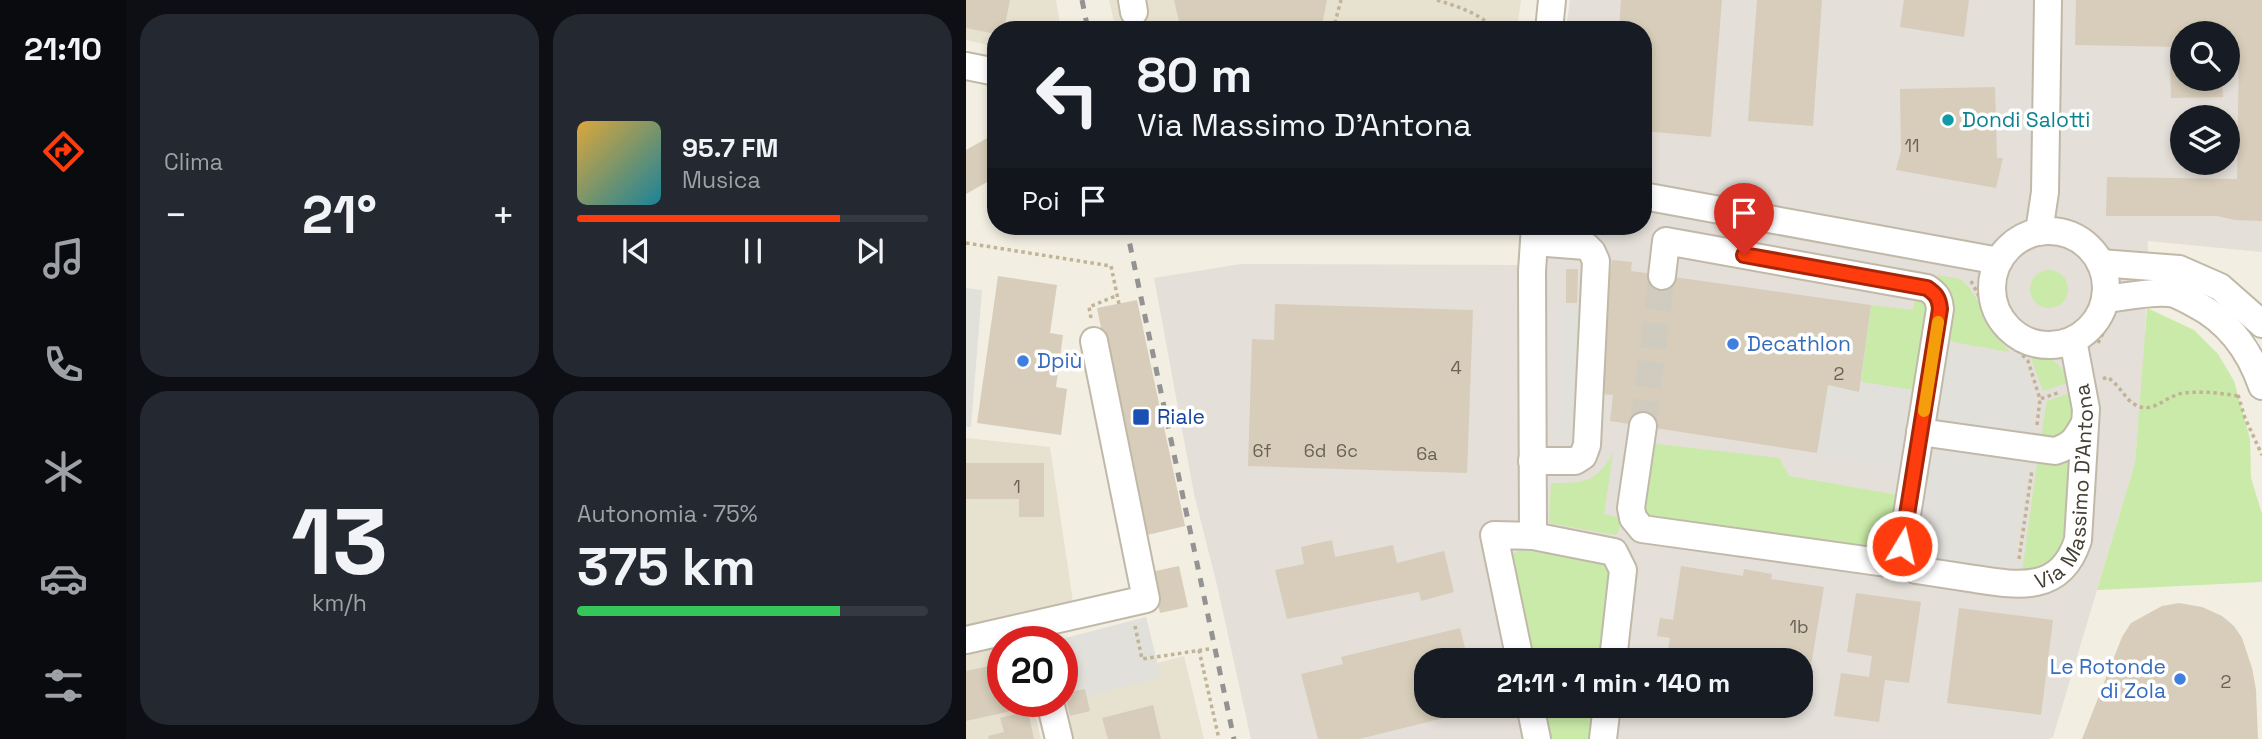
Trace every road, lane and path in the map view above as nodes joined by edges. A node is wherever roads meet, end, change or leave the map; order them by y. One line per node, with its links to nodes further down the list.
1 (1341, 0): 5 (path)
2 (1437, 0): 6 (path)
3 (1552, 0): 7 (street)
4 (2048, 0): 11 (street)
5 (1335, 21)
6 (1488, 21)
7 (1550, 21)
8 (966, 66): 9 (street)
9 (987, 70)
10 (1652, 198): 15 (street)
11 (2039, 232): 15 (street); 16 (street)
12 (1534, 235): 35 (street)
13 (1538, 235): 35 (street)
14 (966, 243): 18 (path)
15 (1998, 261): 24 (street)
16 (2100, 263): 20 (street); 21 (street)
17 (1662, 276): 32 (street)
18 (1118, 295): 19 (path); 23 (path)
19 (1119, 304)
20 (2107, 310): 24 (path); 24 (street); 26 (street)
21 (2262, 324)
22 (1995, 326): 28 (path)
23 (1094, 341): 40 (street)
24 (2083, 346): 29 (street, Via Massimo D'Antona)
25 (2100, 379): 26 (path)
26 (2246, 390): 33 (path)
27 (2061, 392): 28 (path)
28 (2039, 399): 31 (path)
29 (2085, 423): 32 (street); 38 (street, Via Massimo D'Antona)
30 (1643, 426): 38 (street, Via Massimo D'Antona)
31 (2037, 426)
32 (1920, 432): 38 (street)
33 (2262, 455)
34 (2034, 458): 37 (path)
35 (1532, 461): 36 (street)
36 (1532, 536): 43 (street); 44 (street)
37 (2018, 561)
38 (1908, 566)
39 (1133, 618): 46 (path)
40 (1060, 626)
41 (987, 638): 42 (street)
42 (966, 640)
43 (1518, 648)
44 (1614, 648)
45 (1209, 649): 46 (path)
46 (1199, 650): 51 (path)
47 (1054, 717): 50 (street)
48 (1533, 718): 52 (street)
49 (1605, 718): 53 (street)
50 (1059, 739)
51 (1219, 739)
52 (1537, 739)
53 (1603, 739)

